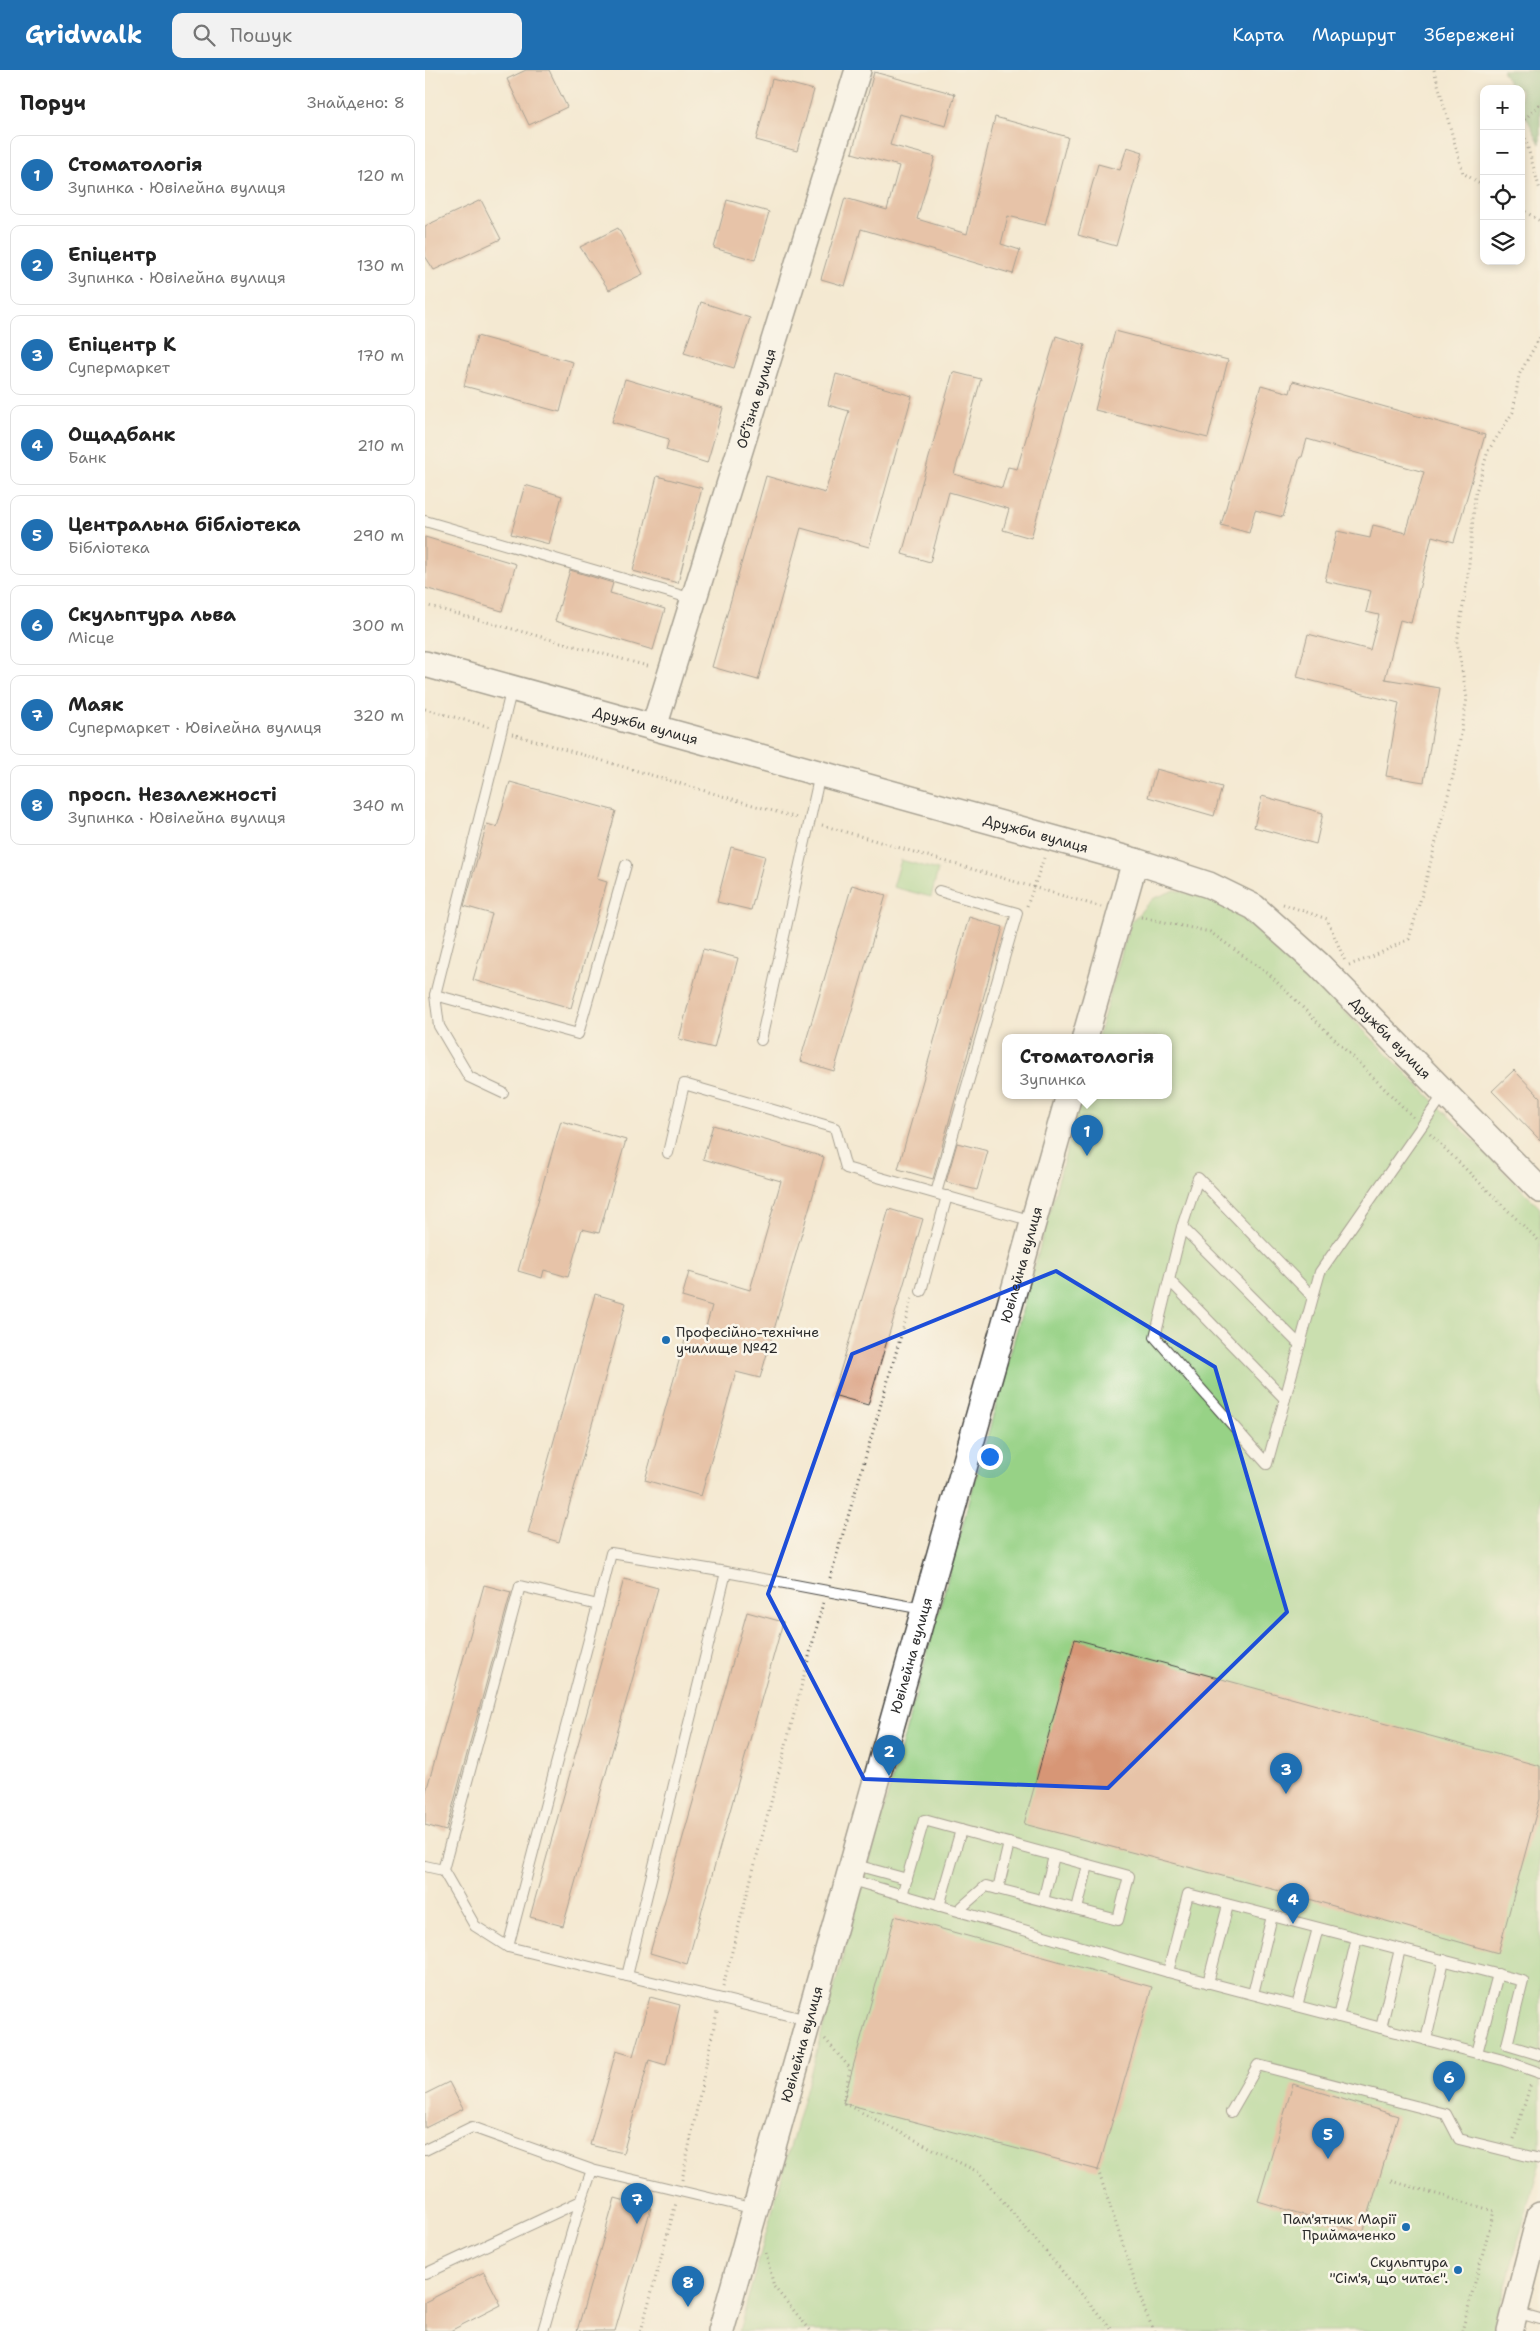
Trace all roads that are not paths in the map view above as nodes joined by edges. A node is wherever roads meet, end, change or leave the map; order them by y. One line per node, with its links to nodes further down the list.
1 (858, 70): 3 (street, Об’їзна вулиця)
2 (425, 522): 3 (lane)
3 (694, 600): 6 (street, Об’їзна вулиця)
4 (425, 664): 5 (street, Дружби вулиця)
5 (512, 688): 6 (street, Дружби вулиця); 11 (lane)
6 (654, 728): 7 (street, Дружби вулиця)
7 (820, 774): 8 (street, Дружби вулиця); 13 (lane)
8 (1135, 861): 12 (street); 15 (street, Дружби вулиця)
9 (626, 865): 11 (lane)
10 (939, 891): 19 (lane)
11 (435, 995): 14 (lane)
12 (1086, 1034)
13 (761, 1040)
14 (503, 1093)
15 (1445, 1093): 18 (street, Дружби вулиця); 25 (lane)
16 (1068, 1099): 21 (street, Ювілейна вулиця)
17 (668, 1153): 19 (lane)
18 (1540, 1190)
19 (936, 1193): 20 (lane)
20 (947, 1196): 21 (lane); 24 (lane)
21 (1034, 1221): 30 (street, Ювілейна вулиця)
22 (1182, 1227): 23 (lane); 25 (lane); 26 (lane)
23 (1170, 1281): 27 (lane); 27 (lane)
24 (917, 1292)
25 (1313, 1297): 26 (lane)
26 (1300, 1345): 27 (lane)
27 (1285, 1399)
28 (726, 1572): 29 (lane); 30 (lane); 54 (lane)
29 (598, 1605): 36 (lane); 49 (lane)
30 (923, 1609): 37 (street, Ювілейна вулиця)
31 (961, 1830): 32 (lane); 38 (lane); 43 (lane)
32 (1009, 1843): 33 (lane); 39 (lane)
33 (1054, 1856): 34 (lane); 41 (lane)
34 (1087, 1865): 44 (lane); 44 (lane)
35 (425, 1866): 36 (lane)
36 (443, 1870): 49 (lane)
37 (850, 1872): 38 (lane); 40 (lane); 59 (street, Ювілейна вулиця)
38 (907, 1879): 40 (lane)
39 (997, 1889): 41 (lane); 45 (lane)
40 (902, 1895): 43 (lane)
41 (1043, 1901): 44 (lane)
42 (1229, 1904): 46 (lane); 52 (lane); 55 (lane)
43 (939, 1906): 45 (lane)
44 (1077, 1910)
45 (961, 1912): 52 (lane)
46 (1272, 1916): 47 (lane); 56 (lane)
47 (1318, 1928): 48 (lane); 57 (lane)
48 (1357, 1938): 50 (lane); 58 (lane)
49 (508, 1947): 54 (lane)
50 (1400, 1949): 51 (lane); 60 (lane)
51 (1444, 1960): 53 (lane); 61 (lane)
52 (1168, 1972): 55 (lane)
53 (1498, 1974): 62 (lane); 63 (lane)
54 (627, 1976): 59 (lane)
55 (1208, 1982): 56 (lane)
56 (1253, 1994): 57 (lane)
57 (1297, 2006): 58 (lane)
58 (1338, 2017): 60 (lane)
59 (808, 2020): 72 (street, Ювілейна вулиця)
60 (1381, 2028): 61 (lane)
61 (1426, 2040): 63 (lane)
62 (1507, 2045): 64 (lane); 65 (lane)
63 (1477, 2053): 65 (lane)
64 (1540, 2055)
65 (1503, 2060): 66 (lane)
66 (1537, 2072)
67 (1231, 2112): 69 (lane)
68 (425, 2150): 70 (lane)
69 (1540, 2159)
70 (592, 2170): 71 (lane); 72 (lane)
71 (581, 2201): 74 (lane); 77 (lane)
72 (755, 2208): 78 (street, Ювілейна вулиця)
73 (1540, 2215): 76 (street)
74 (425, 2274)
75 (1540, 2319): 76 (lane)
76 (1513, 2322)
77 (543, 2331)
78 (721, 2331)

